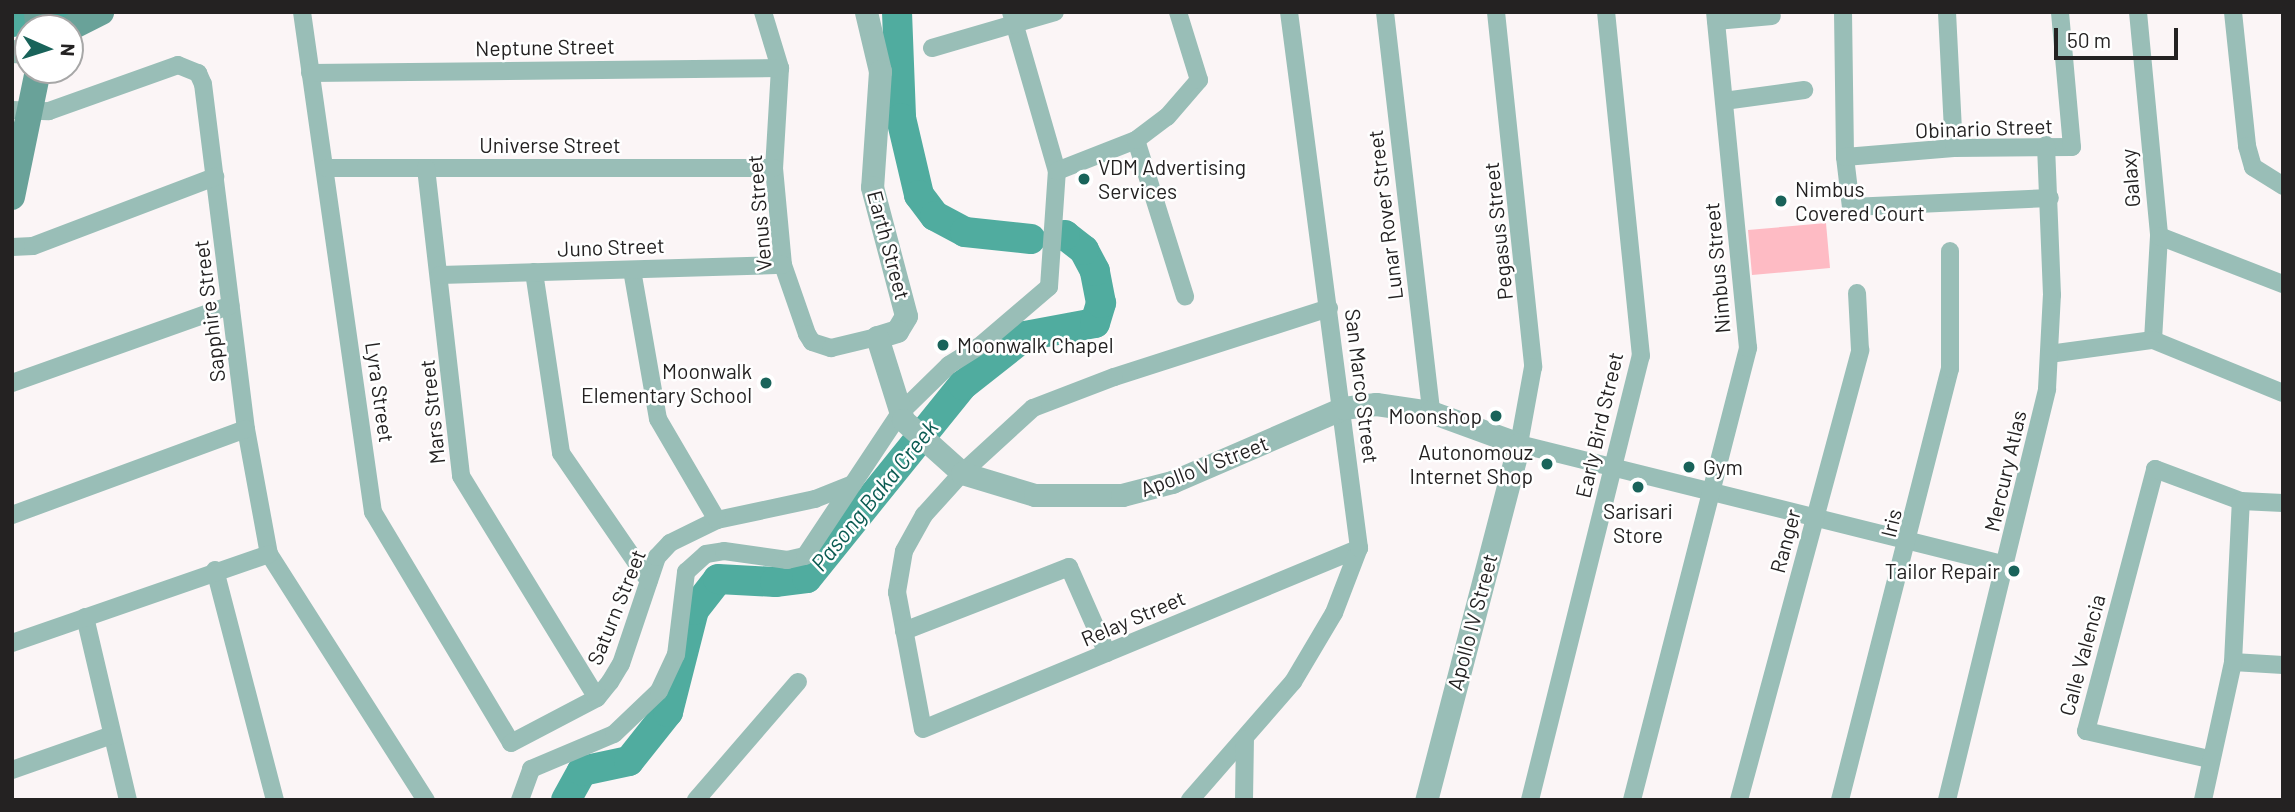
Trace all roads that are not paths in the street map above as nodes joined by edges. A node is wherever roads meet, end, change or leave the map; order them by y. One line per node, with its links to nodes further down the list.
1 (101, 12): 19 (main road)
2 (302, 12): 22 (street, Lyra Street)
3 (762, 12): 21 (street, Venus Street)
4 (866, 12): 51 (street, Earth Street)
5 (1055, 12): 18 (street)
6 (1178, 12): 27 (street)
7 (1289, 12): 50 (street, San Marco Street)
8 (1385, 12): 57 (street, Lunar Rover Street)
9 (1496, 12): 60 (street, Pegasus Street)
10 (1605, 12): 61 (street, Early Bird Street)
11 (1843, 12): 30 (street)
12 (1947, 12): 29 (street)
13 (2060, 12): 28 (street, Obinario Street)
14 (2138, 12): 39 (street, Galaxy)
15 (2233, 12): 36 (street)
16 (1772, 16): 17 (street)
17 (1715, 17): 25 (street, Nimbus Street)
18 (1013, 18): 20 (street); 34 (street)
19 (84, 21)
20 (932, 48)
21 (780, 68): 22 (street, Neptune Street); 33 (street, Venus Street)
22 (310, 73): 31 (street, Lyra Street)
23 (32, 84): 26 (main road)
24 (1804, 90): 25 (street)
25 (1724, 101): 64 (street, Nimbus Street)
26 (21, 111): 35 (street, Sapphire Street); 37 (main road)
27 (1136, 140): 34 (street); 48 (street)
28 (2046, 145): 29 (street, Obinario Street); 38 (street, Mercury Atlas)
29 (1954, 148): 30 (street, Obinario Street)
30 (1846, 157): 38 (street)
31 (326, 168): 32 (street, Universe Street); 86 (street, Lyra Street)
32 (426, 168): 33 (street, Universe Street); 45 (street, Mars Street)
33 (775, 168): 42 (street, Venus Street)
34 (1057, 171): 58 (street)
35 (215, 177): 40 (street); 49 (street, Sapphire Street)
36 (2283, 186)
37 (12, 197)
38 (2050, 198): 53 (street, Mercury Atlas)
39 (2159, 236): 46 (street); 52 (street, Galaxy)
40 (12, 247)
41 (1950, 251): 70 (street, Iris)
42 (783, 265): 43 (street, Juno Street); 51 (street, Venus Street)
43 (632, 270): 44 (street, Juno Street); 69 (street)
44 (534, 272): 45 (street, Juno Street); 75 (street)
45 (440, 275): 83 (street, Mars Street)
46 (2283, 284)
47 (1857, 293): 68 (street, Ranger)
48 (1185, 296)
49 (231, 305): 54 (street); 59 (street, Sapphire Street)
50 (1329, 308): 56 (street, San Marco Street); 62 (street)
51 (877, 337): 58 (street)
52 (2153, 340): 53 (street); 55 (street)
53 (2049, 354): 73 (street, Mercury Atlas)
54 (12, 383)
55 (2283, 393)
56 (1343, 408): 57 (street, Apollo V Street); 62 (street, Apollo V Street); 71 (street, San Marco Street)
57 (1431, 412): 60 (street, Apollo V Street)
58 (904, 420): 62 (street, Apollo V Street); 63 (street)
59 (246, 429): 67 (street); 72 (street, Sapphire Street)
60 (1519, 444): 61 (street); 96 (street, Apollo IV Street)
61 (1613, 467): 64 (street); 97 (street, Early Bird Street)
62 (962, 473): 77 (street)
63 (853, 484): 69 (street, Saturn Street); 92 (street)
64 (1711, 491): 68 (street); 98 (street, Nimbus Street)
65 (2241, 501): 66 (street); 80 (street); 87 (street, Calle Valencia)
66 (2283, 503)
67 (12, 515)
68 (1815, 517): 70 (street); 99 (street, Ranger)
69 (717, 520): 75 (street, Saturn Street)
70 (1910, 541): 73 (street); 100 (street, Iris)
71 (1359, 548): 79 (street, Relay Street); 85 (street, San Marco Street)
72 (269, 554): 74 (street); 91 (street)
73 (2006, 565): 101 (street, Mercury Atlas)
74 (215, 570): 76 (street); 90 (street)
75 (649, 581): 83 (street, Saturn Street)
76 (85, 617): 78 (street); 84 (street)
77 (904, 631): 79 (street); 79 (street, Relay Street)
78 (12, 643)
79 (1107, 653)
80 (2233, 662): 81 (street); 87 (street)
81 (2283, 664)
82 (799, 682): 93 (street)
83 (597, 698): 86 (street, Saturn Street)
84 (112, 736): 88 (street); 89 (street)
85 (1247, 738): 94 (street, San Marco Street); 95 (street)
86 (511, 743)
87 (2209, 760): 102 (street)
88 (12, 771)
89 (128, 800)
90 (275, 800)
91 (426, 800)
92 (520, 800)
93 (696, 800)
94 (1191, 800)
95 (1244, 800)
96 (1426, 800)
97 (1530, 800)
98 (1632, 800)
99 (1738, 800)
100 (1840, 800)
101 (1947, 800)
102 (2203, 800)

